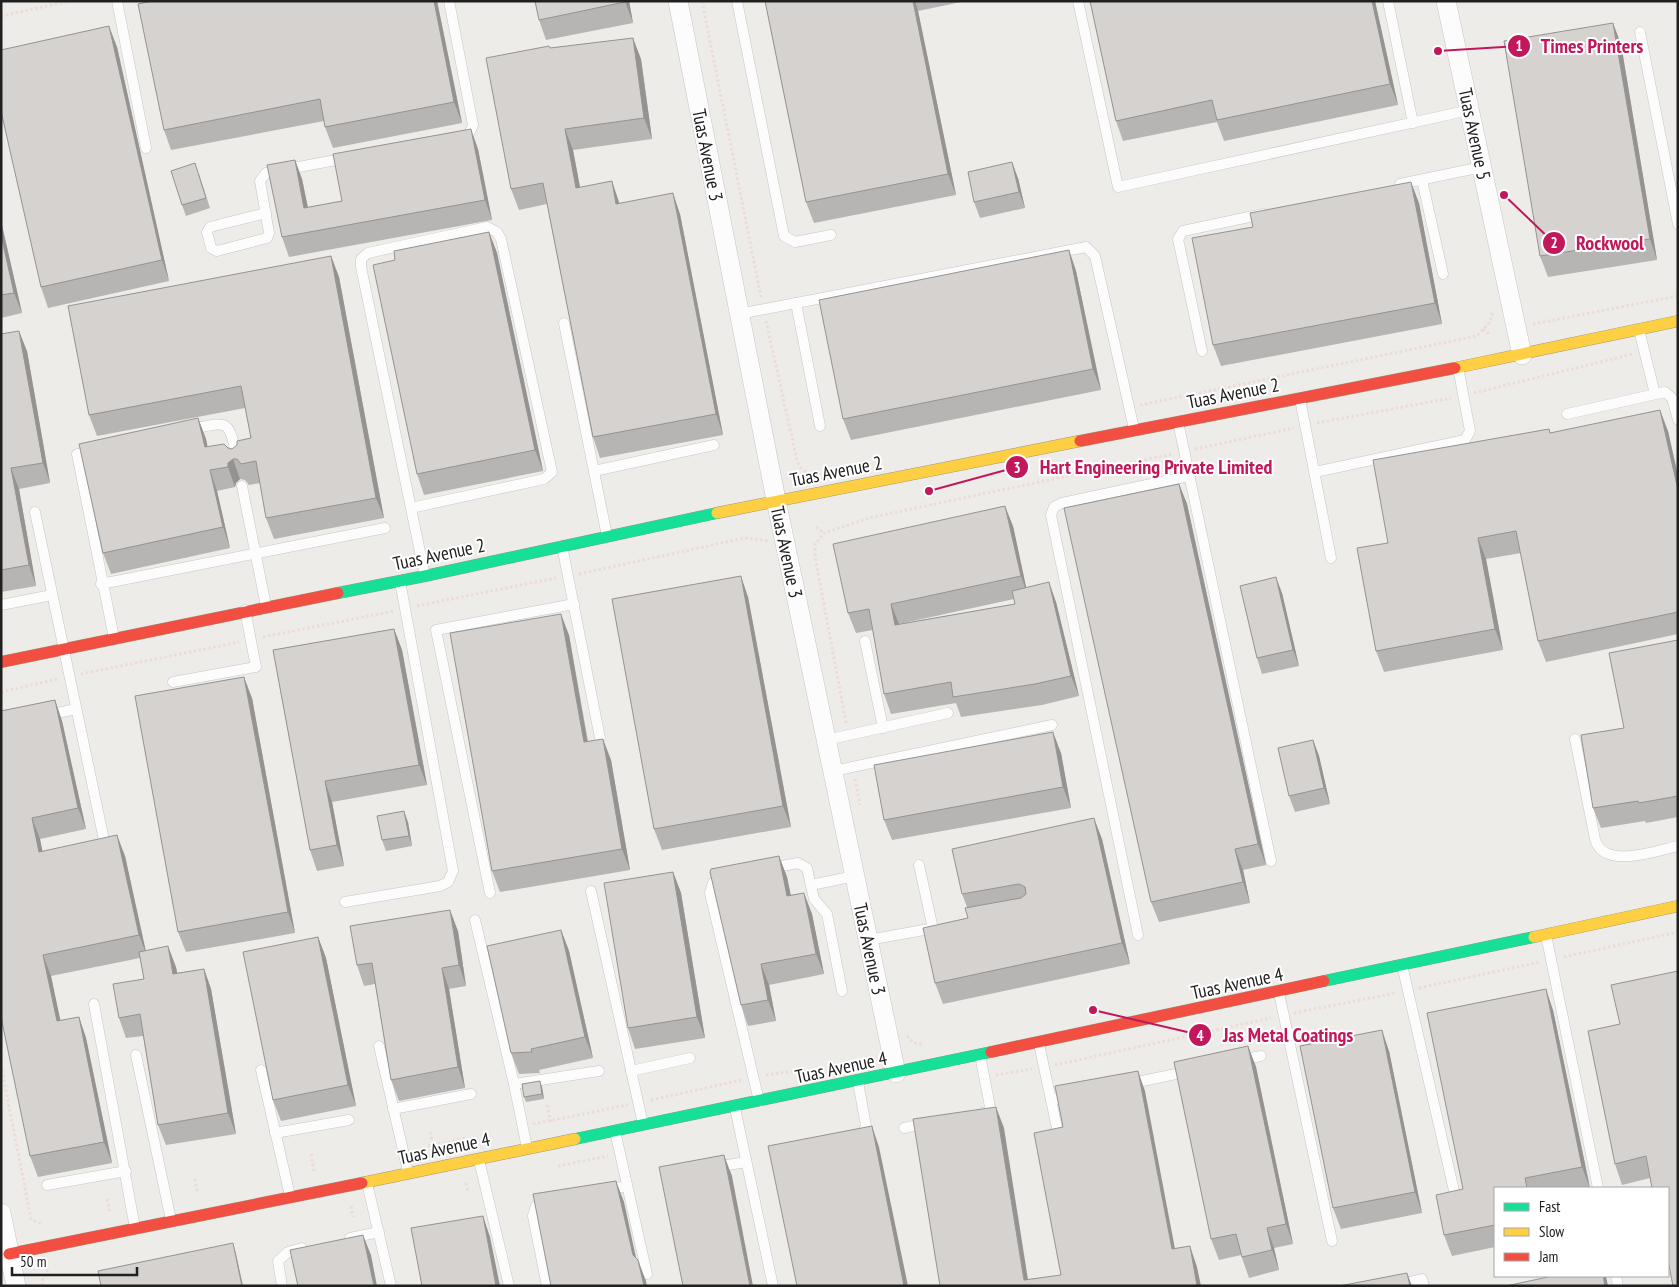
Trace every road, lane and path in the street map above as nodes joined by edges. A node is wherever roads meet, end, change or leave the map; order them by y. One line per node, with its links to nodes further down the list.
1 (70, 1): 10 (path)
2 (117, 1): 15 (lane)
3 (448, 1): 14 (lane)
4 (678, 1): 29 (street, Tuas Avenue 3)
5 (702, 1): 28 (path)
6 (738, 1): 23 (lane)
7 (1078, 1): 13 (lane)
8 (1388, 1): 13 (lane)
9 (1446, 1): 12 (street, Tuas Avenue 5)
10 (1, 16)
11 (1640, 32): 22 (lane)
12 (1470, 110): 13 (lane); 17 (street, Tuas Avenue 5)
13 (1413, 122)
14 (456, 139)
15 (146, 148)
16 (361, 156): 21 (lane)
17 (1482, 167): 18 (lane); 38 (street, Tuas Avenue 5)
18 (1422, 180): 19 (lane); 24 (lane)
19 (1394, 186)
20 (1269, 212): 36 (lane)
21 (266, 214): 21 (lane)
22 (1678, 224)
23 (832, 235)
24 (1443, 274)
25 (1678, 296): 30 (path)
26 (1491, 302): 33 (path)
27 (796, 303): 28 (lane); 43 (lane); 48 (lane)
28 (764, 310): 29 (lane); 57 (path)
29 (739, 314): 60 (street, Tuas Avenue 3)
30 (1531, 320)
31 (1678, 322): 34 (street, Tuas Avenue 2)
32 (564, 323): 55 (lane)
33 (1483, 329): 35 (path); 43 (path)
34 (1639, 330): 37 (lane); 38 (street, Tuas Avenue 2)
35 (1489, 334)
36 (1202, 351)
37 (1645, 351): 40 (lane); 41 (path)
38 (1522, 355): 39 (street, Tuas Avenue 2)
39 (1458, 367): 41 (lane); 42 (street, Tuas Avenue 2)
40 (1655, 394): 44 (lane); 45 (lane)
41 (1463, 396): 47 (path); 56 (lane)
42 (1300, 398): 46 (street, Tuas Avenue 2); 47 (lane)
43 (1129, 408): 49 (lane)
44 (1567, 414)
45 (1678, 420)
46 (1178, 422): 49 (street, Tuas Avenue 2); 53 (lane)
47 (1306, 425): 53 (path); 56 (lane)
48 (820, 426)
49 (1134, 430): 60 (street, Tuas Avenue 2)
50 (181, 431): 54 (lane)
51 (714, 445): 55 (lane)
52 (105, 448): 74 (lane)
53 (1184, 451): 58 (lane); 65 (path)
54 (238, 463)
55 (594, 470): 66 (lane)
56 (1314, 472): 70 (lane)
57 (812, 474)
58 (1189, 476): 103 (lane); 115 (lane)
59 (242, 486): 69 (lane)
60 (776, 500): 66 (street, Tuas Avenue 2); 97 (street, Tuas Avenue 3)
61 (412, 508): 61 (lane); 71 (lane)
62 (36, 512): 75 (lane)
63 (385, 528): 69 (lane)
64 (816, 528): 65 (path)
65 (824, 533): 94 (path)
66 (607, 536): 68 (street, Tuas Avenue 2)
67 (773, 545): 72 (path)
68 (562, 546): 71 (street, Tuas Avenue 2); 72 (lane)
69 (256, 554): 74 (lane); 78 (lane)
70 (1331, 558)
71 (426, 576): 73 (street, Tuas Avenue 2)
72 (568, 576): 76 (lane); 79 (path)
73 (400, 580): 78 (street, Tuas Avenue 2); 79 (lane)
74 (101, 584): 81 (lane)
75 (52, 595): 77 (lane); 84 (lane)
76 (574, 604): 95 (lane); 110 (lane)
77 (1, 605)
78 (266, 607): 80 (street, Tuas Avenue 2)
79 (405, 608): 82 (path); 111 (lane)
80 (245, 610): 81 (street, Tuas Avenue 2); 82 (lane)
81 (114, 639): 84 (street, Tuas Avenue 2)
82 (251, 640): 86 (path); 87 (lane)
83 (865, 641): 93 (lane)
84 (63, 650): 85 (street, Tuas Avenue 2); 86 (lane)
85 (1, 662)
86 (69, 677): 88 (path); 89 (lane)
87 (173, 682)
88 (1, 692)
89 (76, 709): 91 (lane); 101 (lane)
90 (948, 713): 93 (lane)
91 (39, 717)
92 (1052, 725): 98 (lane)
93 (883, 728): 94 (lane)
94 (848, 736): 97 (lane)
95 (600, 738)
96 (1575, 738): 102 (lane)
97 (826, 740): 99 (street, Tuas Avenue 3)
98 (853, 767): 99 (lane); 100 (path)
99 (833, 771): 107 (street, Tuas Avenue 3)
100 (861, 815)
101 (104, 840)
102 (1678, 846)
103 (1271, 861)
104 (919, 865): 116 (lane)
105 (762, 870): 108 (lane)
106 (736, 876): 141 (lane)
107 (855, 876): 108 (lane); 116 (street, Tuas Avenue 3)
108 (811, 885): 118 (lane)
109 (591, 891): 133 (lane)
110 (490, 893)
111 (344, 902)
112 (1678, 906): 114 (street, Tuas Avenue 4)
113 (475, 920): 136 (lane)
114 (1546, 934): 117 (street, Tuas Avenue 4); 162 (lane)
115 (1138, 935)
116 (868, 940): 134 (street, Tuas Avenue 3)
117 (1402, 965): 119 (street, Tuas Avenue 4); 164 (lane)
118 (842, 991)
119 (1279, 992): 122 (street, Tuas Avenue 4); 172 (lane)
120 (94, 1004): 157 (lane)
121 (905, 1028): 124 (path)
122 (1039, 1042): 126 (street, Tuas Avenue 4); 140 (lane)
123 (379, 1046): 143 (lane)
124 (931, 1046)
125 (136, 1055): 168 (lane)
126 (980, 1056): 134 (street, Tuas Avenue 4); 144 (lane)
127 (1261, 1056): 129 (lane)
128 (690, 1058): 133 (lane)
129 (1232, 1062)
130 (1204, 1068): 137 (lane)
131 (261, 1070): 150 (lane)
132 (599, 1071): 136 (lane)
133 (631, 1071): 147 (lane)
134 (896, 1073): 135 (street, Tuas Avenue 4)
135 (858, 1081): 141 (street, Tuas Avenue 4); 151 (lane)
136 (514, 1084): 153 (lane)
137 (1118, 1086)
138 (471, 1094): 143 (lane)
139 (1080, 1094): 140 (lane)
140 (1051, 1100): 152 (lane)
141 (759, 1102): 142 (street, Tuas Avenue 4)
142 (734, 1107): 147 (street, Tuas Avenue 4); 155 (lane)
143 (393, 1109): 158 (lane)
144 (972, 1115)
145 (349, 1120): 150 (lane)
146 (943, 1120): 148 (lane)
147 (643, 1125): 149 (street, Tuas Avenue 4)
148 (904, 1128)
149 (615, 1131): 153 (street, Tuas Avenue 4); 161 (lane)
150 (276, 1133): 165 (lane)
151 (852, 1139)
152 (1060, 1143)
153 (527, 1148): 154 (street, Tuas Avenue 4)
154 (479, 1159): 158 (street, Tuas Avenue 4); 181 (lane)
155 (746, 1162): 156 (lane); 183 (lane)
156 (709, 1168)
157 (126, 1171): 160 (lane); 169 (lane)
158 (408, 1173): 159 (street, Tuas Avenue 4)
159 (367, 1182): 165 (street, Tuas Avenue 4); 170 (lane)
160 (47, 1185)
161 (627, 1186): 163 (lane); 176 (lane)
162 (1598, 1187)
163 (599, 1191)
164 (1455, 1195)
165 (290, 1197): 168 (street, Tuas Avenue 4)
166 (551, 1200): 182 (lane)
167 (1, 1213): 174 (street)
168 (171, 1221): 169 (street, Tuas Avenue 4)
169 (135, 1228): 174 (street, Tuas Avenue 4)
170 (379, 1232): 171 (lane); 180 (lane)
171 (342, 1240)
172 (1332, 1242)
173 (315, 1246): 179 (lane)
174 (10, 1254): 177 (street)
175 (50, 1268): 178 (path)
176 (647, 1274)
177 (10, 1277)
178 (42, 1286)
179 (282, 1286)
180 (391, 1286)
181 (509, 1286)
182 (547, 1286)
183 (773, 1286)
184 (1392, 1286): 185 (lane)
185 (1424, 1286)

